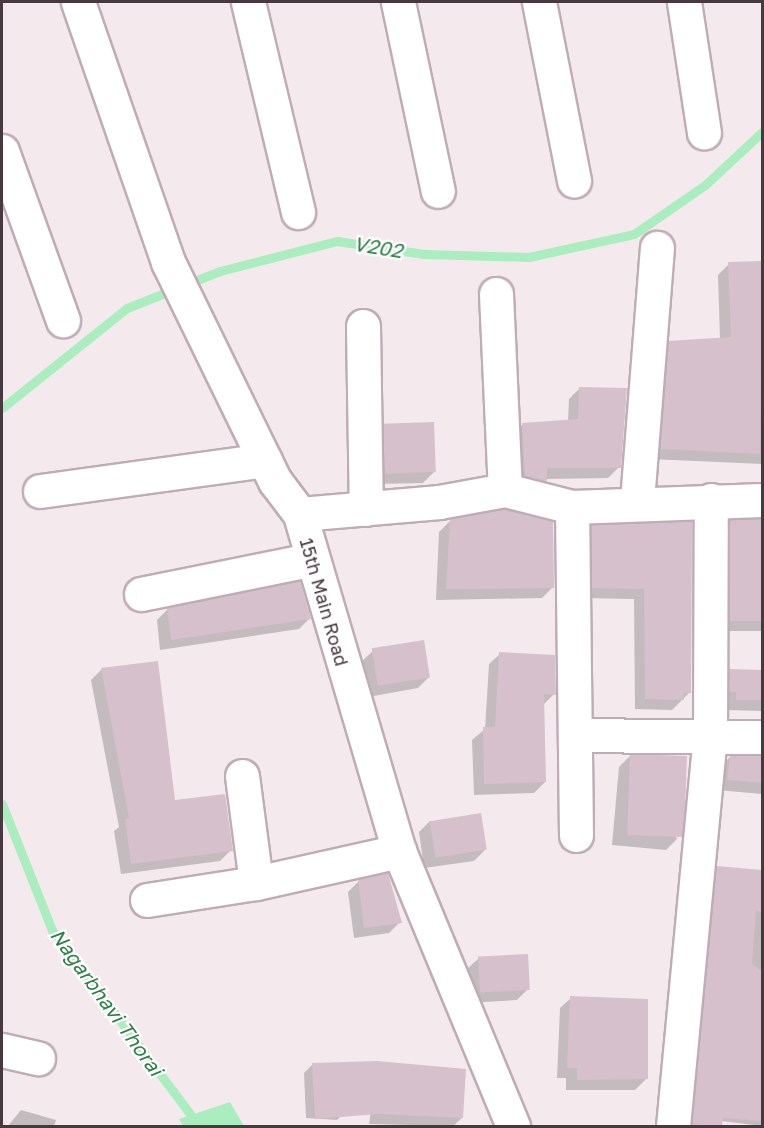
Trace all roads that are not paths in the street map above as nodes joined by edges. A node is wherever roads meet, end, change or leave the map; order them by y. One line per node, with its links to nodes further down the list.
1 (78, 2): 15 (street)
2 (248, 2): 10 (street)
3 (398, 2): 9 (street)
4 (539, 2): 8 (street)
5 (684, 2): 6 (street)
6 (704, 132)
7 (2, 151): 13 (street)
8 (574, 181)
9 (438, 191)
10 (298, 212)
11 (657, 248): 20 (street)
12 (496, 294): 16 (street)
13 (63, 320)
14 (363, 326): 22 (street)
15 (265, 460): 17 (street); 23 (street)
16 (505, 490): 21 (street, 15th Main Road); 22 (street, 15th Main Road)
17 (40, 491)
18 (711, 500): 19 (street, 15th Main Road); 20 (street, 15th Main Road); 27 (street)
19 (762, 500)
20 (637, 501): 21 (street, 15th Main Road)
21 (572, 507): 26 (street)
22 (366, 509): 23 (street, 15th Main Road)
23 (300, 514): 24 (street, 15th Main Road)
24 (309, 560): 25 (street); 31 (street, 15th Main Road)
25 (141, 594)
26 (575, 735): 27 (street); 30 (street)
27 (710, 736): 28 (street); 37 (street)
28 (762, 736)
29 (242, 776): 32 (street)
30 (576, 835)
31 (399, 851): 32 (street); 36 (street, 15th Main Road)
32 (256, 883): 33 (street)
33 (147, 900)
34 (2, 1050): 35 (street)
35 (38, 1058)
36 (513, 1126)
37 (673, 1126)

